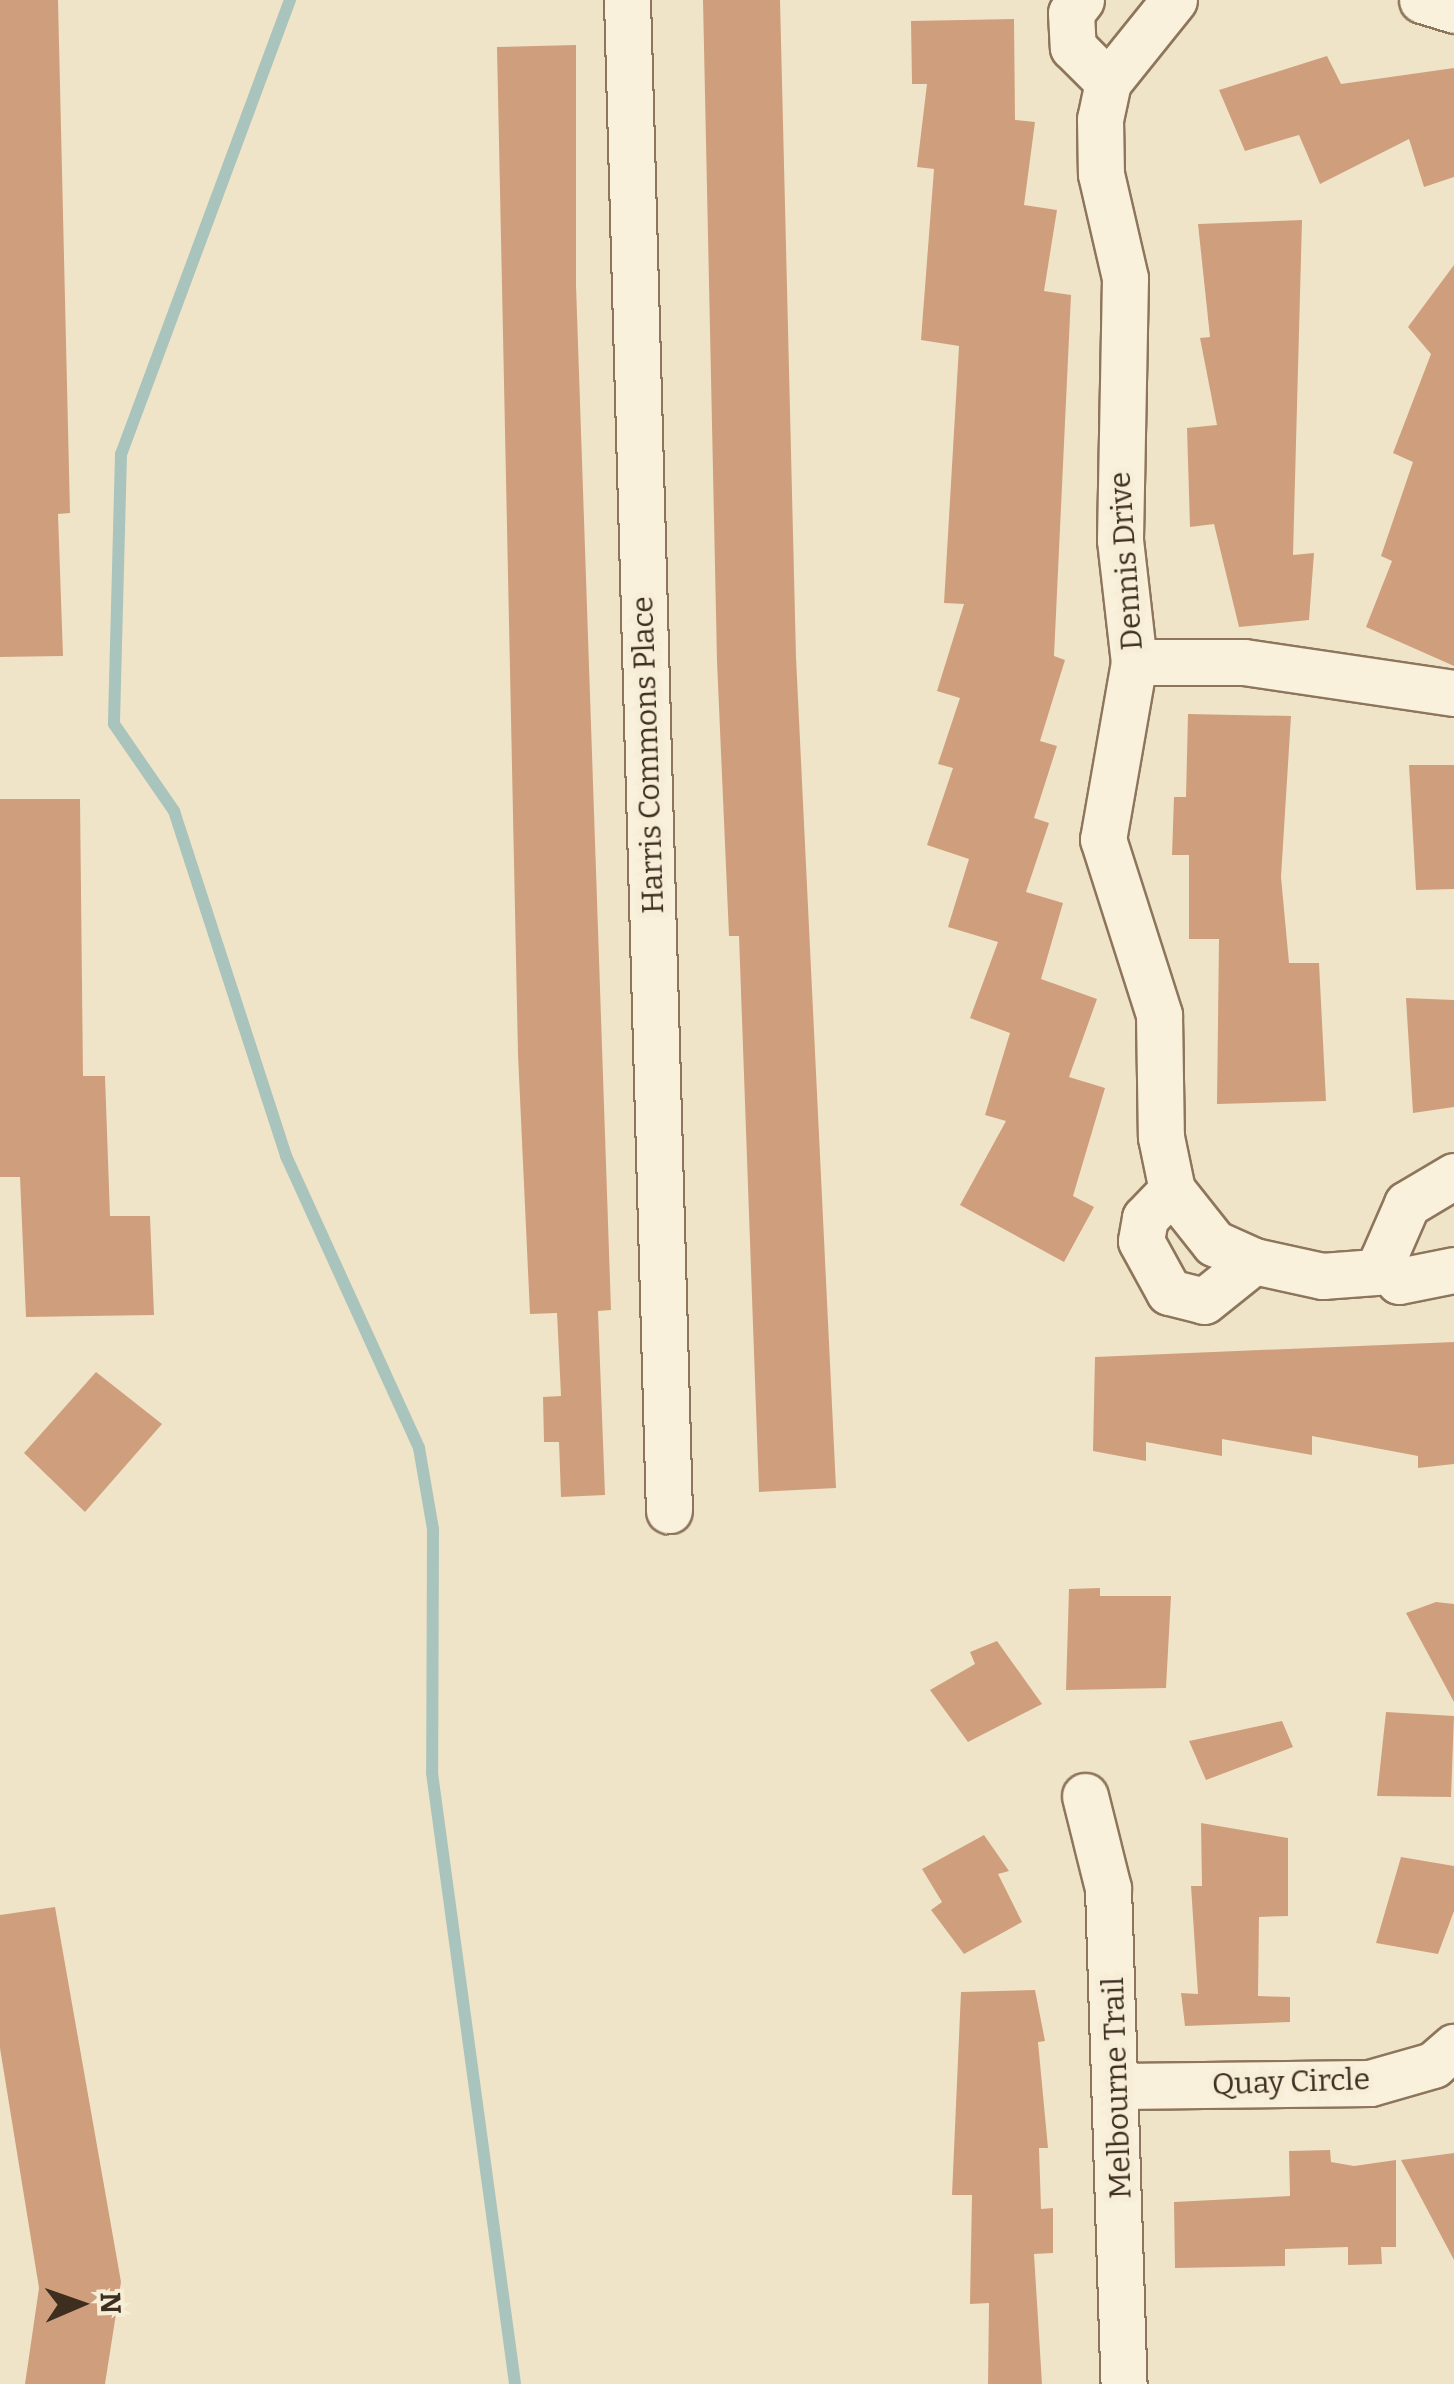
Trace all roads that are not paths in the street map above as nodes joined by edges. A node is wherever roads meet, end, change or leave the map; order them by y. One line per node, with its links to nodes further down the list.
1 (627, 0): 14 (street, Harris Commons Place)
2 (1081, 0): 6 (street)
3 (1422, 0): 5 (street)
4 (1161, 3): 6 (street)
5 (1454, 10)
6 (1108, 82): 7 (street, Dennis Drive)
7 (1134, 662): 8 (street); 10 (street, Dennis Drive)
8 (1454, 693)
9 (1454, 1176): 13 (street)
10 (1172, 1190): 11 (street, Dennis Drive); 11 (street)
11 (1254, 1261): 13 (street, Dennis Drive)
12 (1454, 1270): 13 (street, Dennis Drive)
13 (1389, 1271)
14 (669, 1510)
15 (1086, 1796): 17 (street, Melbourne Trail)
16 (1454, 2048): 17 (street, Quay Circle)
17 (1120, 2086): 18 (street, Melbourne Trail)
18 (1124, 2384)

